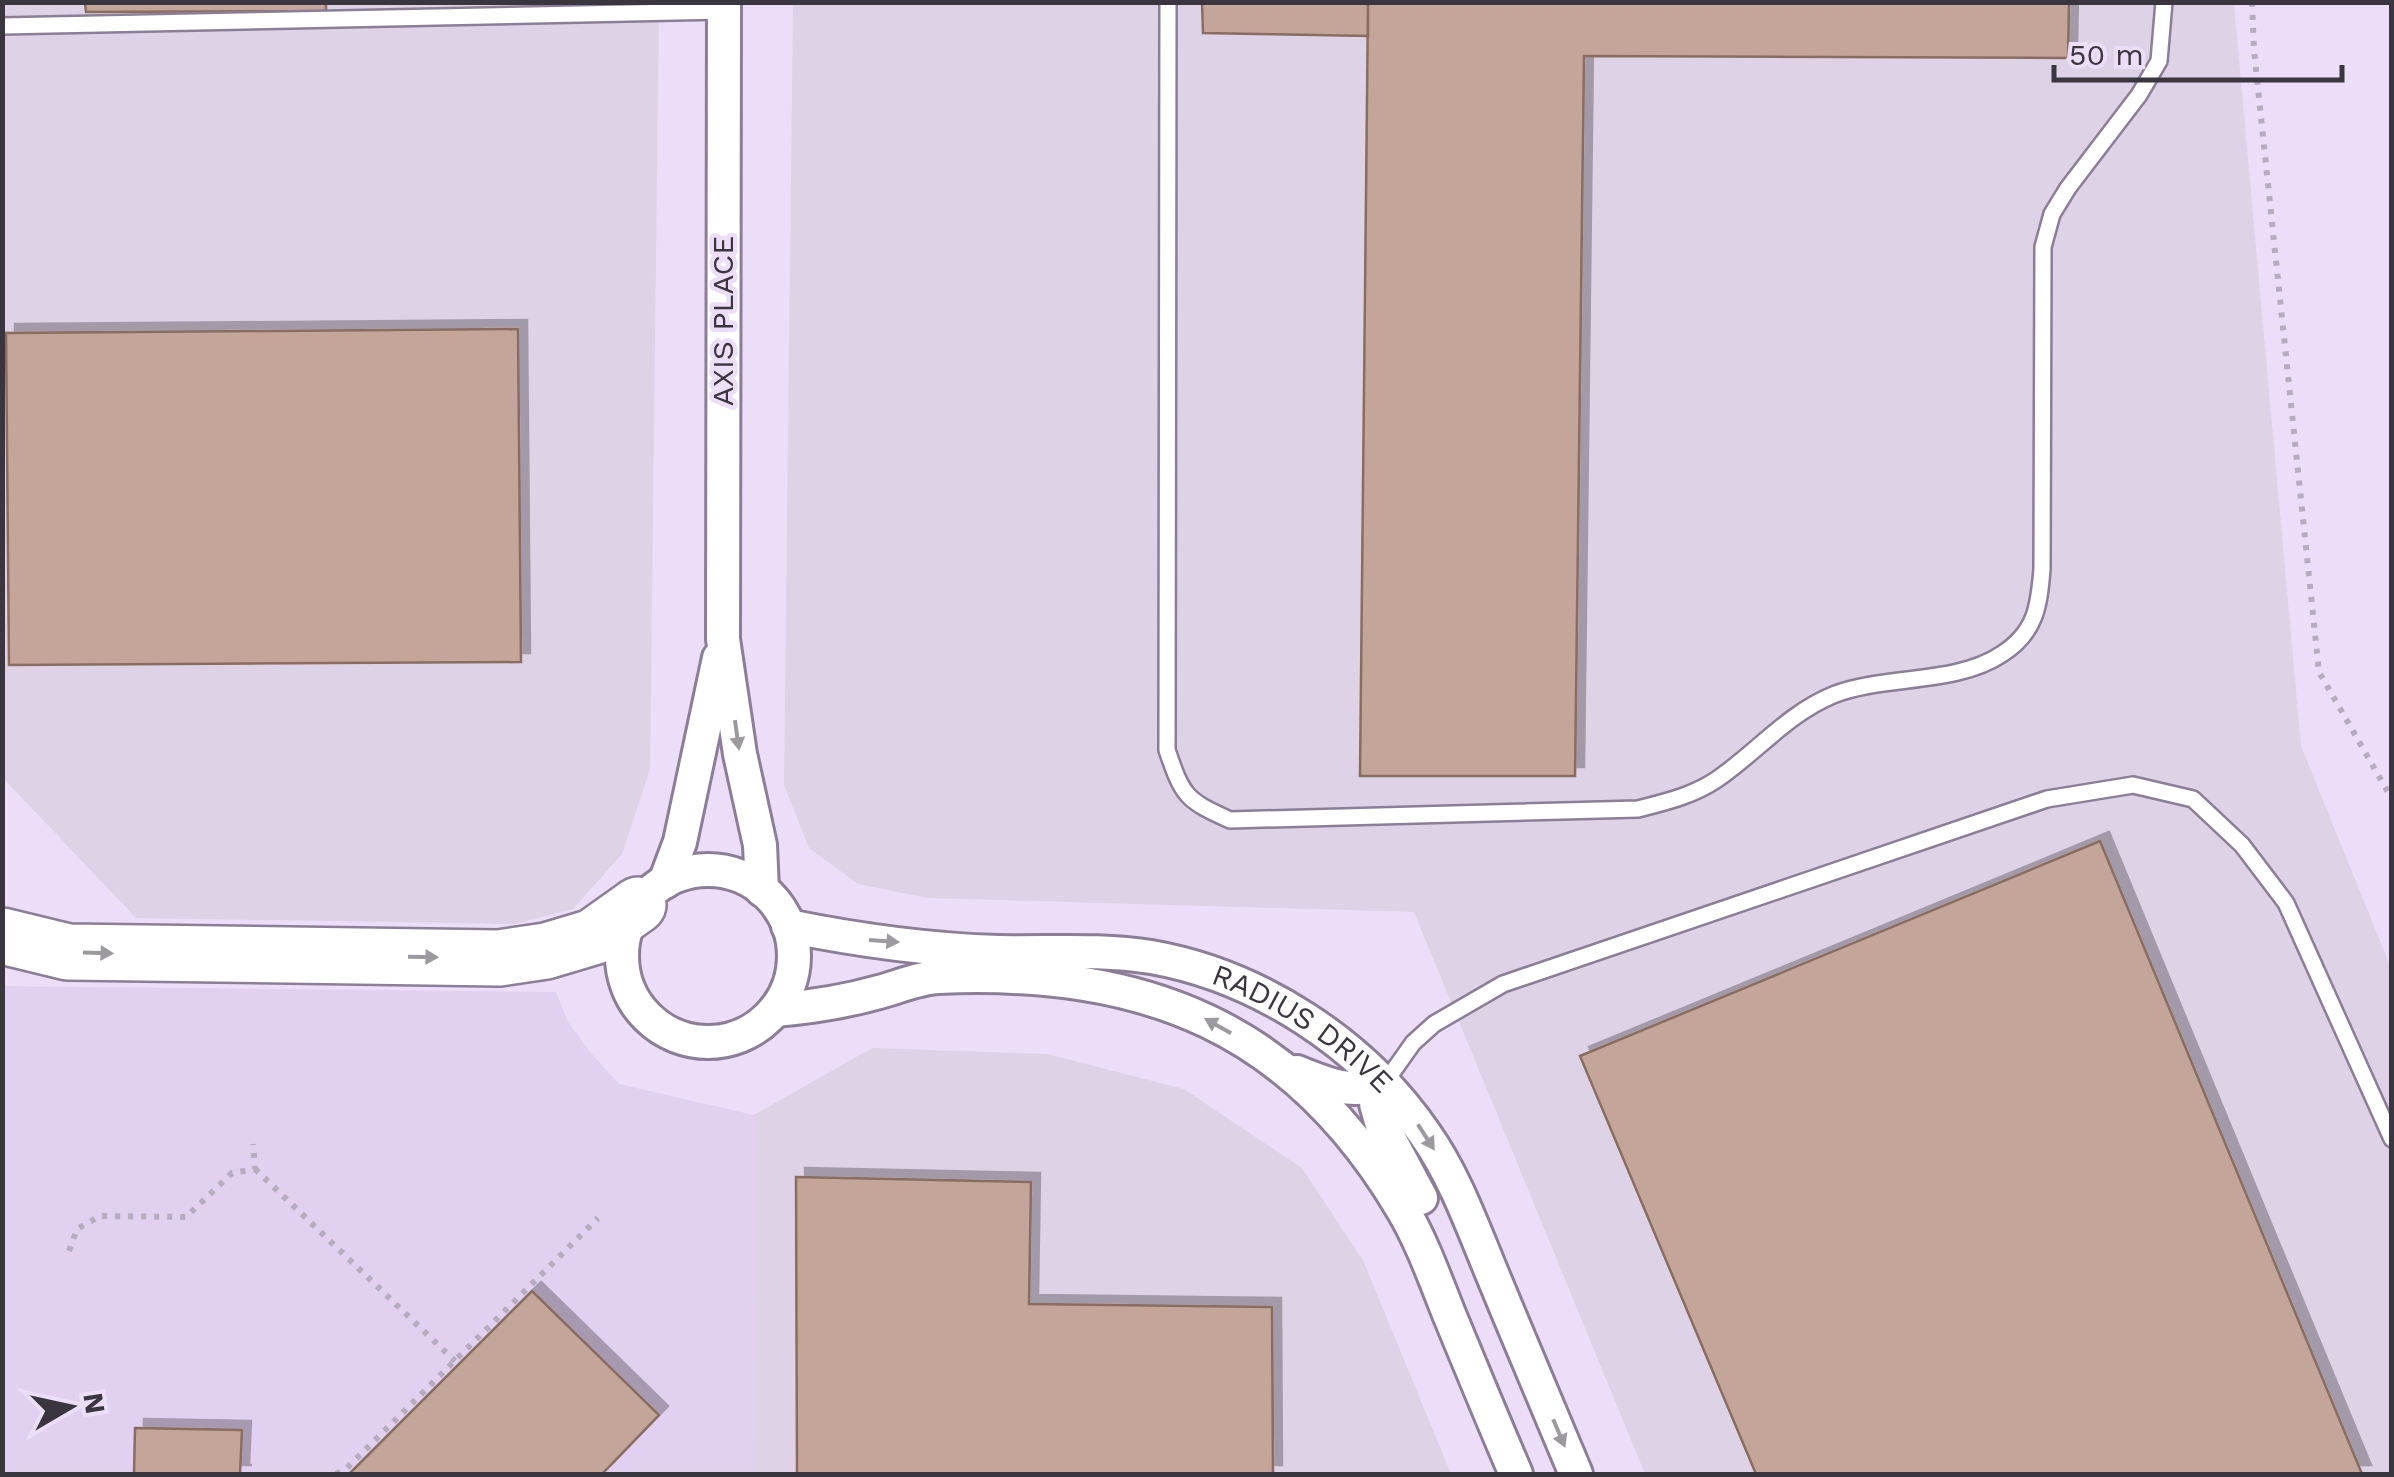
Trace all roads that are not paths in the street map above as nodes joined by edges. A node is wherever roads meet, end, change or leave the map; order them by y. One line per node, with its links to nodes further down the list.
1 (1168, 2): 2 (lane)
2 (2164, 2)
3 (724, 6): 4 (lane); 6 (street, AXIS PLACE)
4 (557, 8): 5 (lane)
5 (2, 26)
6 (723, 639): 7 (street, AXIS PLACE, one-way to 7); 8 (street, AXIS PLACE)
7 (762, 890): 8 (street); 9 (street)
8 (651, 893): 10 (highway, one-way to 8); 11 (street)
9 (788, 926): 11 (street); 13 (street, RADIUS DRIVE, one-way to 13)
10 (2, 936)
11 (775, 1010): 12 (street, RADIUS DRIVE, one-way to 11)
12 (1275, 1062): 13 (street); 15 (street, RADIUS DRIVE)
13 (1384, 1084): 14 (lane); 15 (street); 17 (street, RADIUS DRIVE, one-way to 17)
14 (2392, 1139)
15 (1500, 1438): 16 (street, RADIUS DRIVE)
16 (1516, 1474)
17 (1576, 1474)

